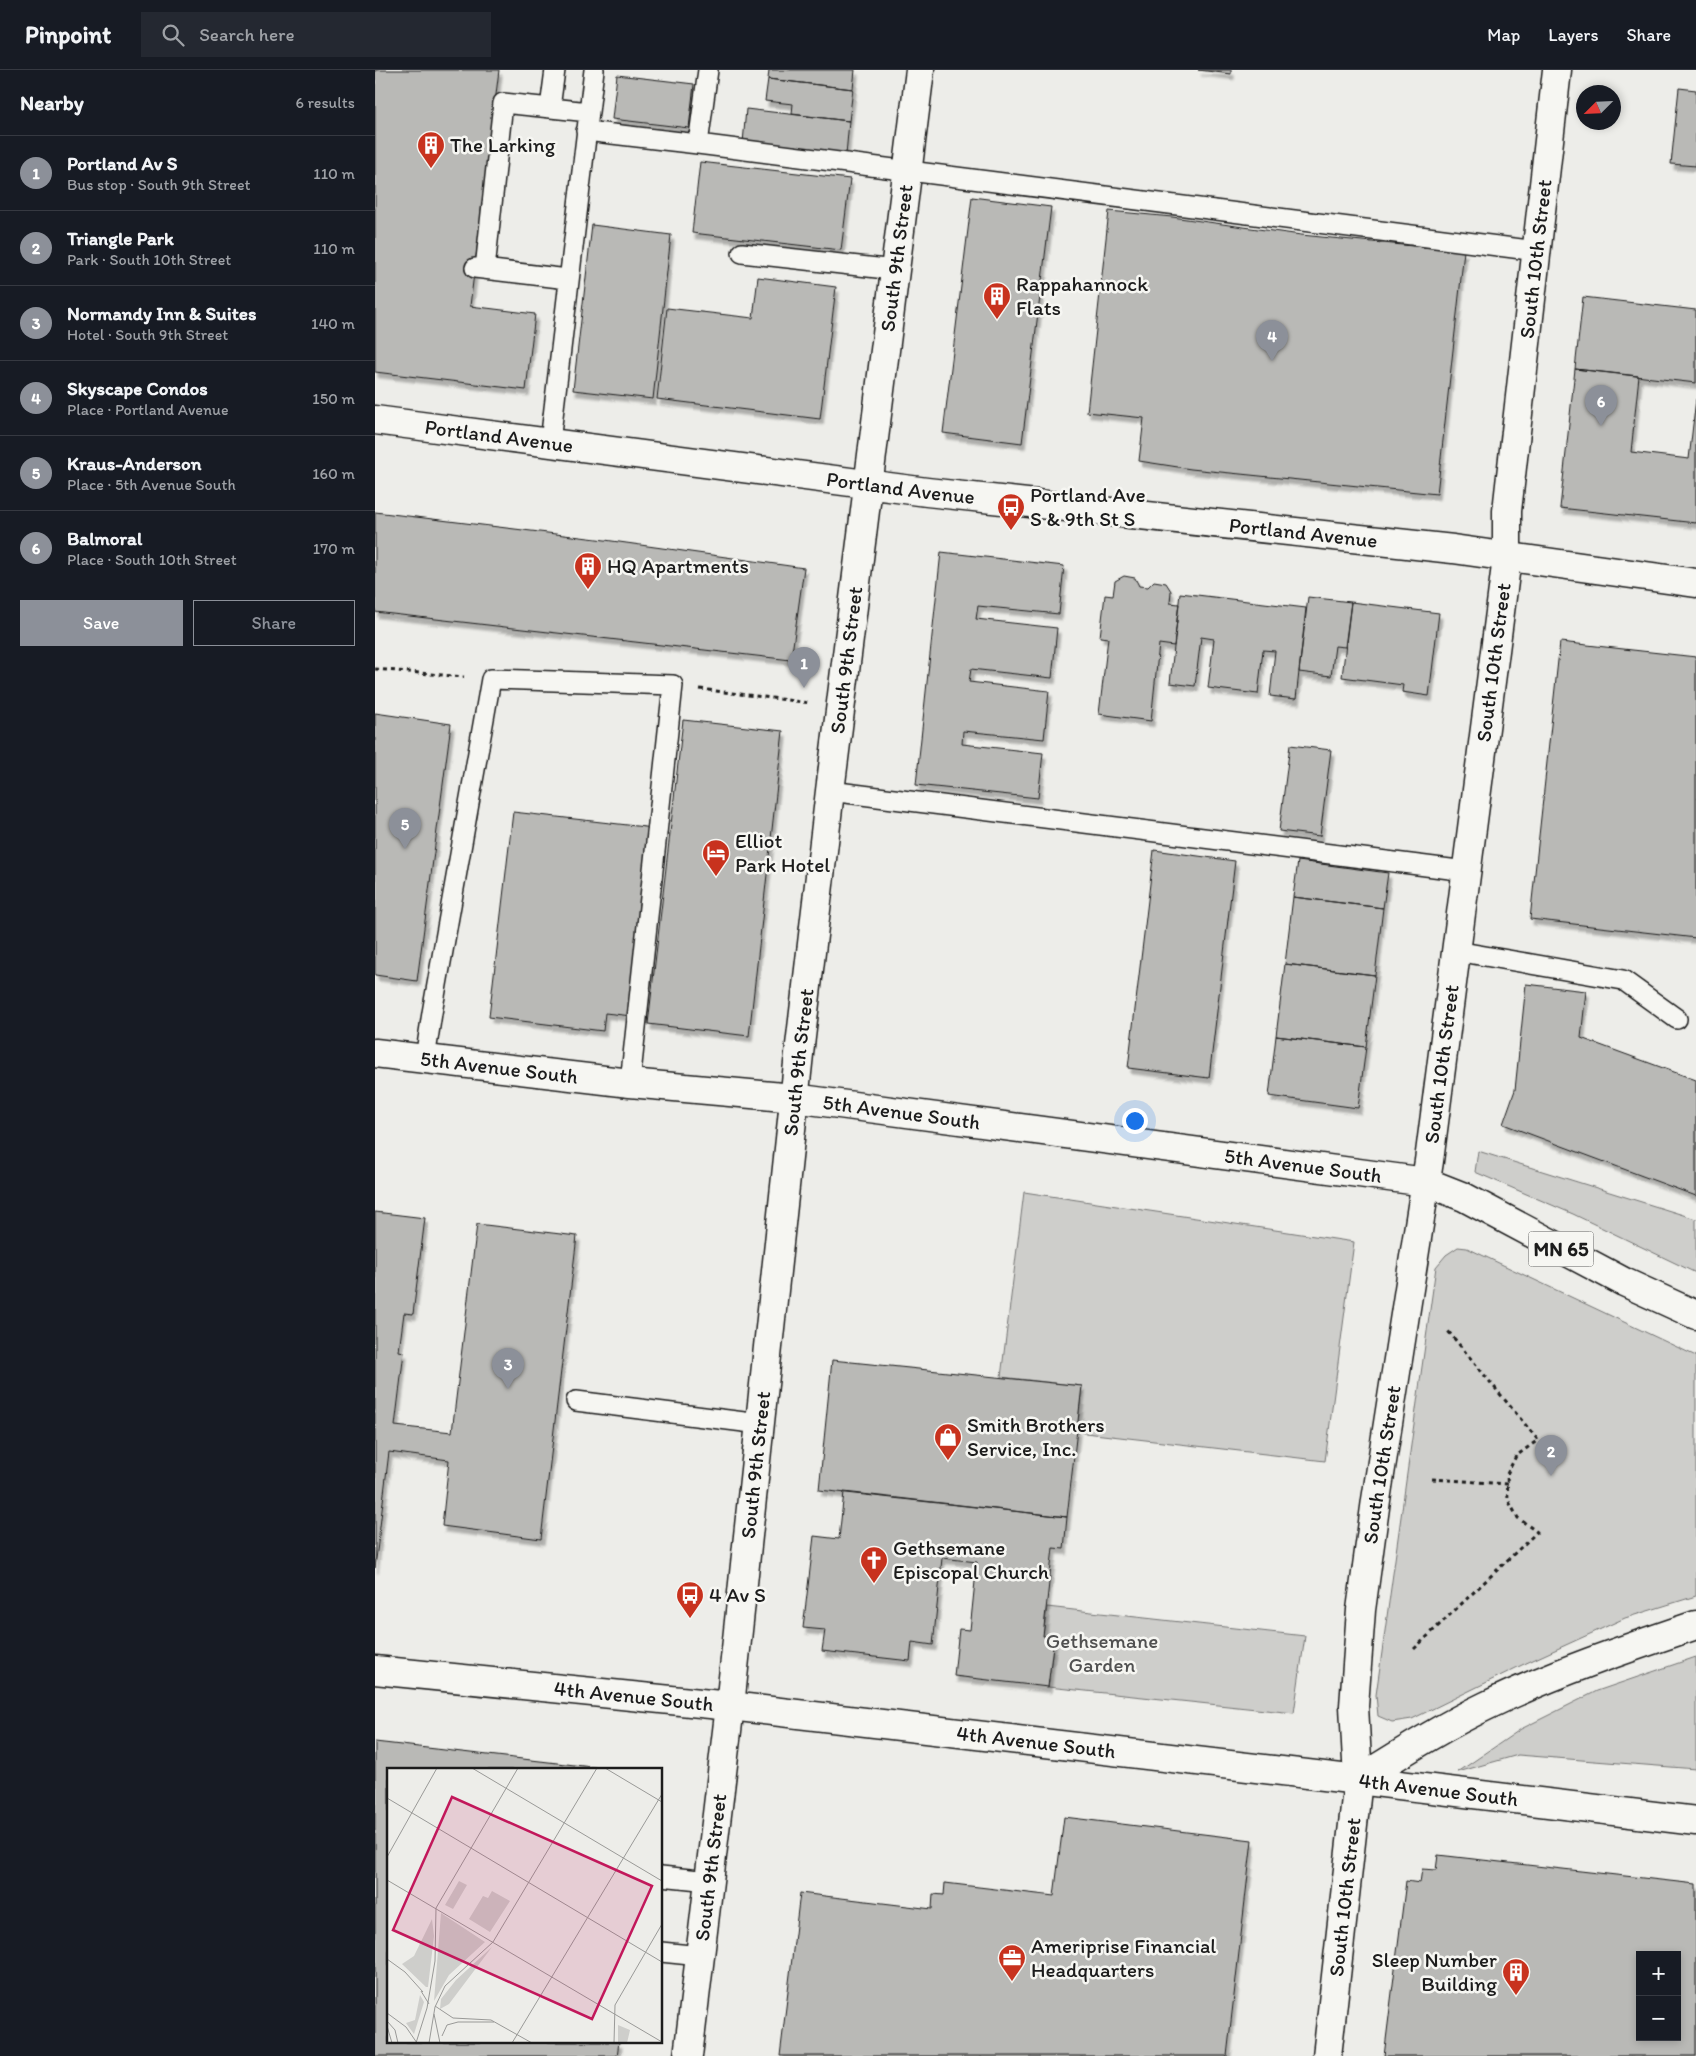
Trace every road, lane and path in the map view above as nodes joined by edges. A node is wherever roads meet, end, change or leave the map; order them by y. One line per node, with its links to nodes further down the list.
1 (555, 70): 6 (lane)
2 (594, 70): 7 (lane)
3 (708, 70): 9 (lane)
4 (920, 70): 10 (main road, South 9th Street)
5 (1557, 70): 11 (main road, South 10th Street)
6 (550, 108): 7 (lane); 14 (lane)
7 (589, 112): 8 (lane)
8 (586, 131): 9 (lane); 14 (lane)
9 (698, 144): 10 (lane)
10 (907, 170): 11 (lane); 13 (main road, South 9th Street)
11 (1537, 251): 18 (main road, South 10th Street)
12 (742, 253): 13 (lane)
13 (895, 270): 17 (main road, South 9th Street)
14 (568, 279): 16 (lane)
15 (375, 420): 16 (main road, Portland Avenue)
16 (550, 442): 17 (main road, Portland Avenue)
17 (869, 484): 18 (main road, Portland Avenue); 23 (main road, South 9th Street)
18 (1507, 558): 19 (main road, Portland Avenue); 25 (main road, South 10th Street)
19 (1696, 583)
20 (375, 669): 21 (path)
21 (491, 679): 22 (lane); 29 (lane)
22 (673, 685): 23 (path); 30 (lane)
23 (841, 705): 24 (main road, South 9th Street)
24 (829, 791): 25 (lane); 31 (main road, South 9th Street)
25 (1467, 871): 26 (main road, South 10th Street)
26 (1456, 951): 27 (lane); 32 (main road, South 10th Street)
27 (1677, 1019)
28 (375, 1053): 29 (main road, 5th Avenue South)
29 (425, 1059): 30 (main road, 5th Avenue South)
30 (630, 1083): 31 (main road, 5th Avenue South)
31 (794, 1098): 32 (main road, 5th Avenue South); 36 (main road, South 9th Street)
32 (1426, 1182): 33 (main road, MN 65); 43 (main road, South 10th Street)
33 (1696, 1315)
34 (1448, 1331): 38 (path)
35 (576, 1401): 36 (lane)
36 (759, 1424): 42 (main road, South 9th Street)
37 (1432, 1479): 38 (path)
38 (1508, 1484): 40 (path)
39 (1696, 1625): 43 (main road)
40 (1414, 1649)
41 (375, 1670): 42 (main road, 4th Avenue South)
42 (730, 1706): 43 (main road, 4th Avenue South); 46 (main road, South 9th Street)
43 (1357, 1780): 44 (main road, 4th Avenue South); 50 (main road, South 10th Street)
44 (1696, 1821)
45 (663, 1876): 46 (lane)
46 (709, 1881): 48 (main road, South 9th Street)
47 (663, 1952): 48 (lane)
48 (700, 1956): 49 (main road, South 9th Street)
49 (688, 2056)
50 (1327, 2056)

